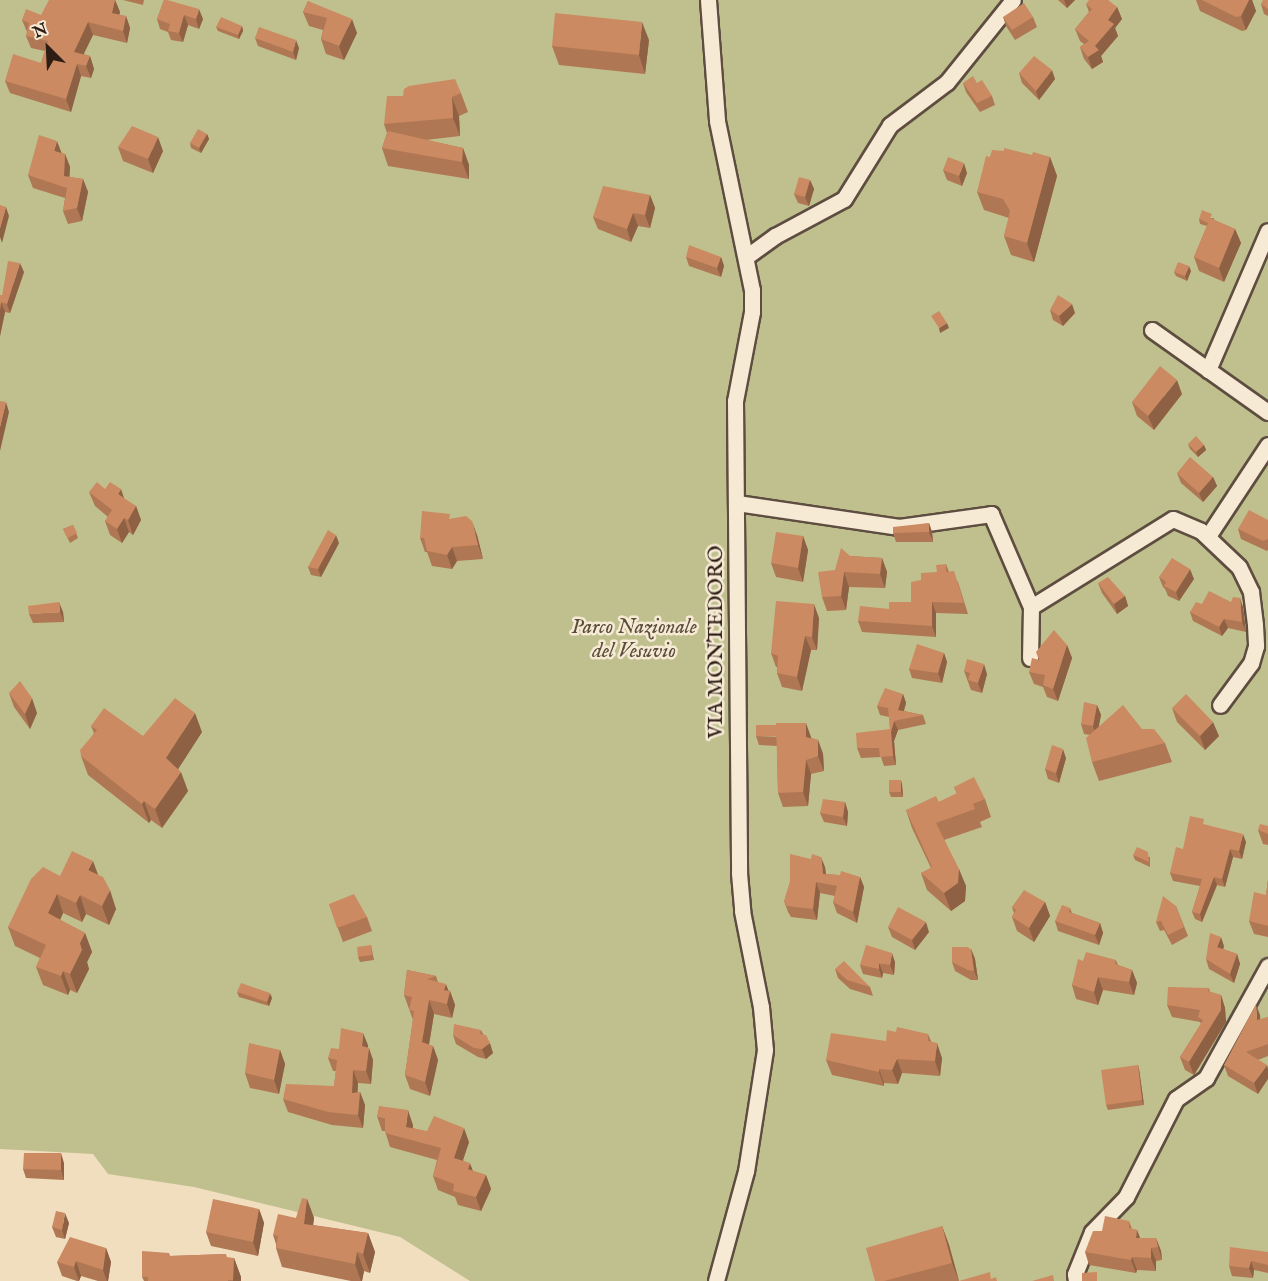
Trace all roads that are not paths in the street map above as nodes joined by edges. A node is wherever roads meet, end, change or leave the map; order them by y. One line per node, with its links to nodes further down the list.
1 (708, 0): 4 (street, VIA MONTEDORO)
2 (1013, 0): 4 (street)
3 (1268, 231): 6 (street)
4 (746, 257): 9 (street, VIA MONTEDORO)
5 (1152, 330): 6 (street)
6 (1208, 370): 7 (street)
7 (1268, 412)
8 (1268, 445): 10 (street)
9 (737, 503): 11 (street); 15 (street, VIA MONTEDORO)
10 (1208, 536): 11 (street); 13 (street)
11 (1031, 607): 12 (street)
12 (1030, 658)
13 (1220, 705)
14 (1268, 966): 16 (street)
15 (716, 1281)
16 (1076, 1281)

